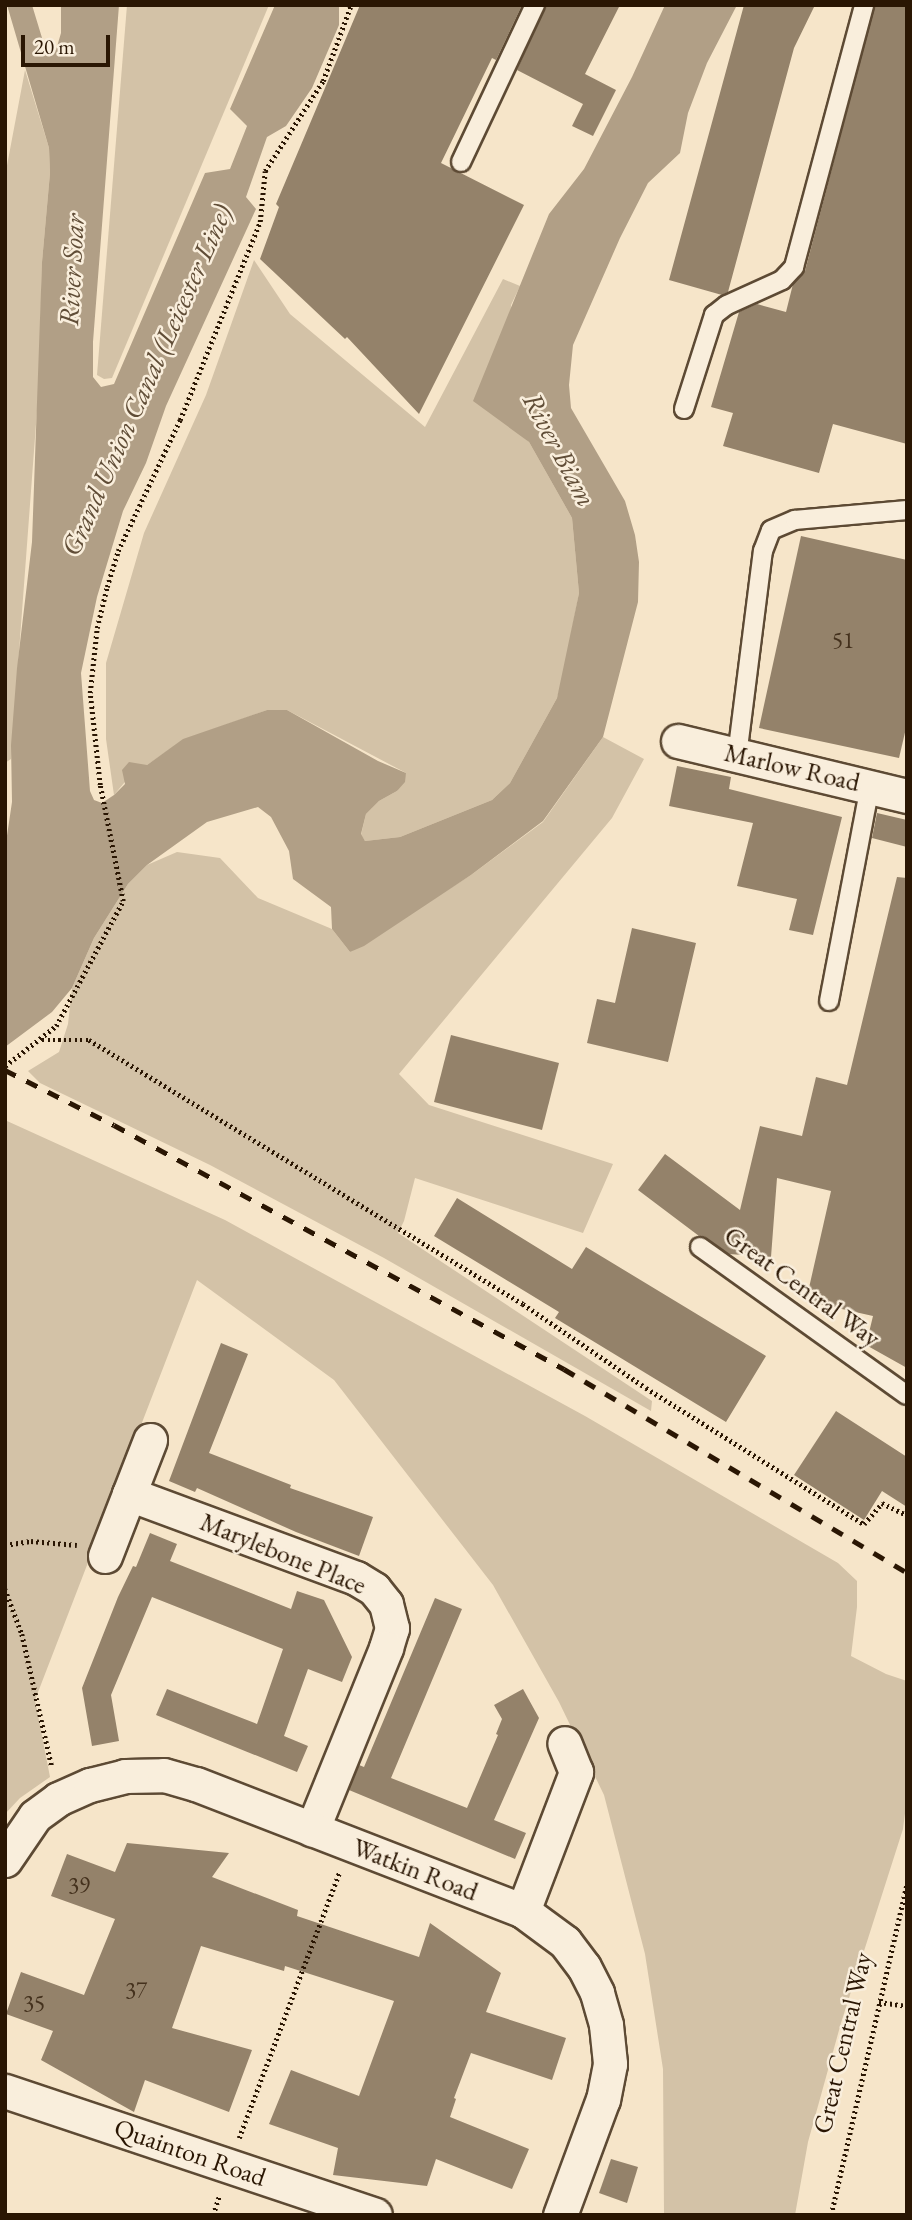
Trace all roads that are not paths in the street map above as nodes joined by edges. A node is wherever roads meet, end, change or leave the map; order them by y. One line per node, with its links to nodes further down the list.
1 (535, 5): 3 (lane)
2 (863, 5): 4 (lane)
3 (461, 162)
4 (684, 409)
5 (907, 510): 7 (lane)
6 (678, 741): 7 (street, Marlow Road)
7 (737, 755): 8 (street, Marlow Road)
8 (870, 787): 9 (street, Marlow Road); 10 (lane)
9 (907, 796)
10 (829, 1001)
11 (700, 1247): 12 (lane, Great Central Way)
12 (907, 1395)
13 (150, 1440): 14 (street)
14 (129, 1494): 15 (street); 17 (street, Marylebone Place)
15 (105, 1556)
16 (564, 1743): 19 (street)
17 (312, 1830): 18 (street, Watkin Road); 19 (street, Watkin Road)
18 (5, 1860)
19 (523, 1911): 22 (street, Watkin Road)
20 (5, 2091): 21 (street, Quainton Road)
21 (375, 2215)
22 (560, 2215)

